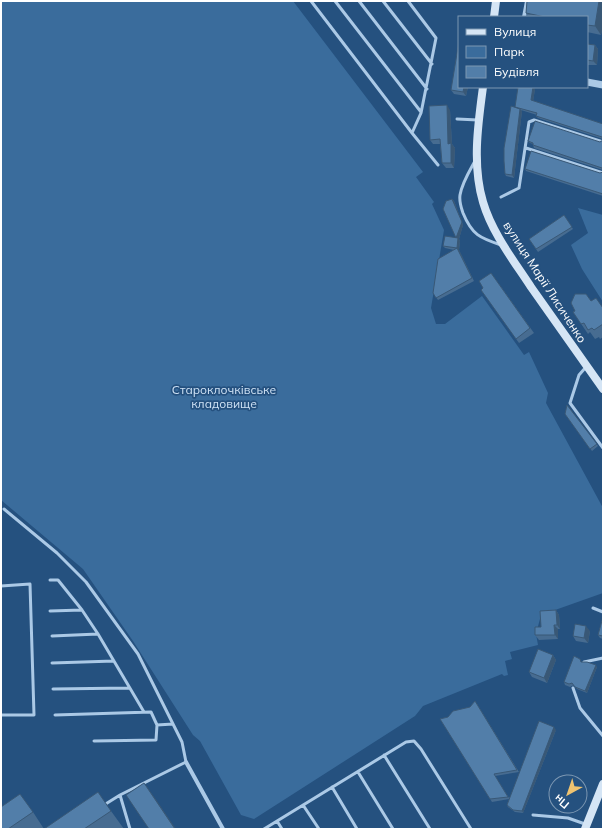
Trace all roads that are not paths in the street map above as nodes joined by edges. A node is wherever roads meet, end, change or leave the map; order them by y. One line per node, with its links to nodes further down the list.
1 (311, 1): 18 (lane)
2 (335, 1): 15 (lane)
3 (358, 1): 14 (lane)
4 (384, 1): 10 (lane)
5 (408, 1): 10 (lane)
6 (496, 1): 8 (main road)
7 (527, 1): 9 (street)
8 (494, 16)
9 (524, 16)
10 (432, 64): 14 (lane)
11 (588, 82): 12 (street)
12 (603, 85)
13 (483, 88): 17 (main road, вулиця Марії Лисиченко)
14 (427, 89): 15 (lane)
15 (421, 112): 18 (lane)
16 (457, 119): 17 (lane)
17 (478, 120): 21 (main road, вулиця Марії Лисиченко)
18 (412, 133): 22 (lane)
19 (603, 142): 20 (lane)
20 (526, 148): 23 (lane); 24 (lane)
21 (478, 156): 25 (main road, вулиця Марії Лисиченко); 25 (lane)
22 (438, 165)
23 (603, 173)
24 (501, 197)
25 (505, 246): 26 (main road, вулиця Марії Лисиченко)
26 (587, 366): 27 (main road, вулиця Марії Лисиченко); 28 (lane)
27 (603, 389)
28 (603, 448)
29 (4, 508): 48 (lane)
30 (50, 580): 33 (lane)
31 (1, 586): 46 (lane)
32 (593, 608): 35 (lane)
33 (82, 610): 34 (lane); 36 (lane)
34 (50, 611)
35 (603, 612)
36 (98, 634): 37 (lane); 39 (lane)
37 (52, 636)
38 (603, 658): 40 (lane)
39 (114, 661): 41 (lane); 42 (lane)
40 (584, 662)
41 (52, 663)
42 (130, 688): 44 (lane); 45 (lane)
43 (573, 688): 50 (lane)
44 (53, 689)
45 (144, 712): 47 (lane); 49 (lane)
46 (1, 715)
47 (55, 715)
48 (173, 724): 49 (lane); 53 (lane)
49 (157, 725): 51 (lane)
50 (603, 736)
51 (94, 741)
52 (384, 755): 54 (lane); 70 (lane); 71 (lane)
53 (186, 762): 57 (lane); 64 (street)
54 (358, 772): 56 (lane); 69 (lane)
55 (603, 785): 62 (main road)
56 (332, 787): 58 (lane); 68 (lane)
57 (120, 795): 59 (lane); 63 (lane)
58 (303, 805): 61 (lane); 67 (lane)
59 (103, 806)
60 (533, 815): 62 (lane)
61 (277, 821): 65 (lane); 66 (lane)
62 (586, 827)
63 (130, 829)
64 (223, 829)
65 (264, 829)
66 (282, 829)
67 (319, 829)
68 (357, 829)
69 (392, 829)
70 (430, 829)
71 (471, 829)

